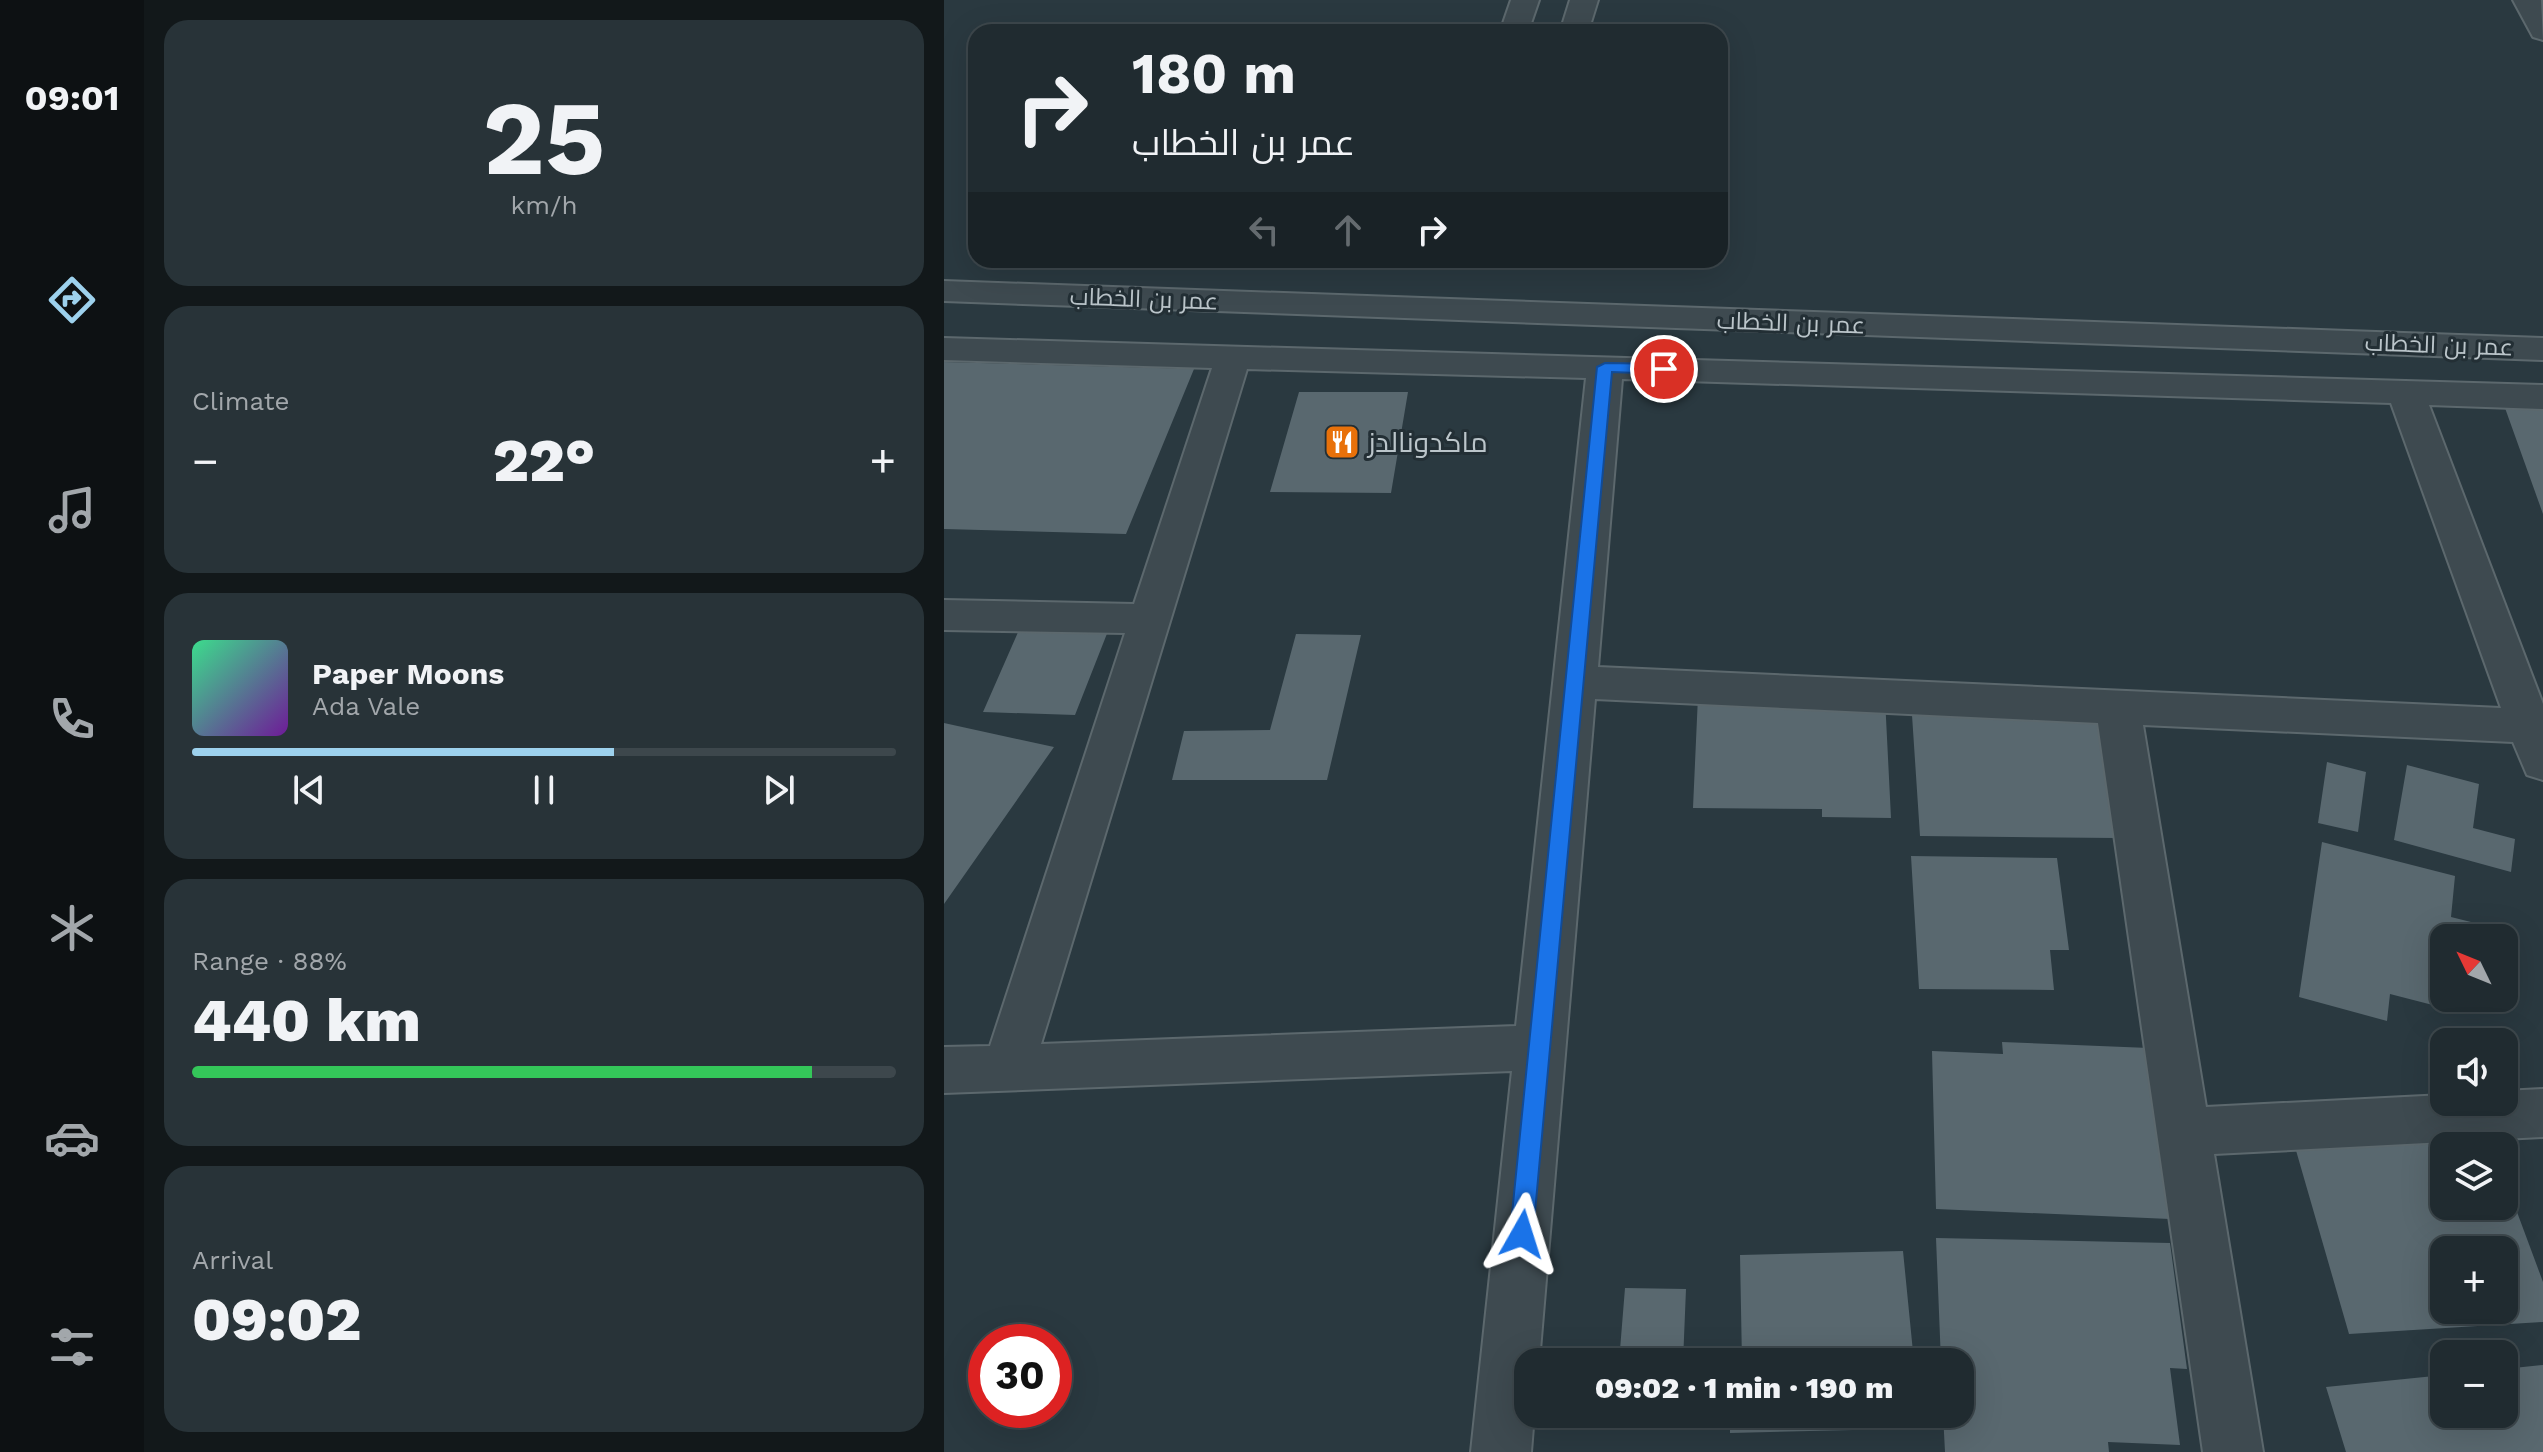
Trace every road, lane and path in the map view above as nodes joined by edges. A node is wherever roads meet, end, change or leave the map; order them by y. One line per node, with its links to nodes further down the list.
1 (1525, 0): 4 (street)
2 (1584, 0): 5 (street)
3 (2527, 0): 6 (street)
4 (1517, 24)
5 (1576, 24)
6 (2543, 31)
7 (944, 291): 9 (street, عمر بن الخطاب)
8 (944, 349): 10 (street, عمر بن الخطاب)
9 (2543, 349)
10 (1233, 357): 11 (street, عمر بن الخطاب); 15 (street)
11 (1605, 367): 12 (street, عمر بن الخطاب); 16 (street)
12 (2406, 393): 13 (street, عمر بن الخطاب); 18 (street)
13 (2543, 397)
14 (944, 615): 15 (street)
15 (1150, 619): 20 (street)
16 (1575, 682): 17 (street); 19 (street)
17 (2118, 707): 18 (street); 23 (street)
18 (2539, 739)
19 (1540, 1048): 20 (street); 24 (street)
20 (1008, 1068): 21 (street)
21 (944, 1070)
22 (2543, 1113): 23 (street)
23 (2184, 1132): 25 (street)
24 (1501, 1452)
25 (2233, 1452)

